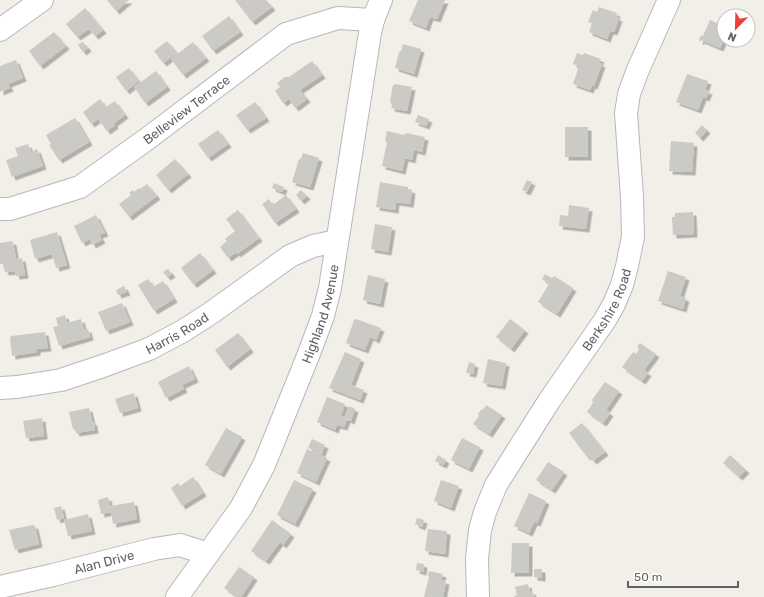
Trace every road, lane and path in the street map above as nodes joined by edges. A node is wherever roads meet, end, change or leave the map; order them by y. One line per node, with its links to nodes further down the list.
1 (42, 0): 5 (street)
2 (381, 0): 4 (street, Highland Avenue)
3 (669, 0): 12 (street, Berkshire Road)
4 (373, 20): 6 (street, Belleview Terrace); 7 (street, Highland Avenue)
5 (0, 30)
6 (0, 209)
7 (337, 241): 8 (street, Harris Road); 9 (street, Highland Avenue)
8 (0, 388)
9 (208, 554): 10 (street, Alan Drive); 11 (street, Highland Avenue)
10 (0, 587)
11 (177, 597)
12 (478, 597)

